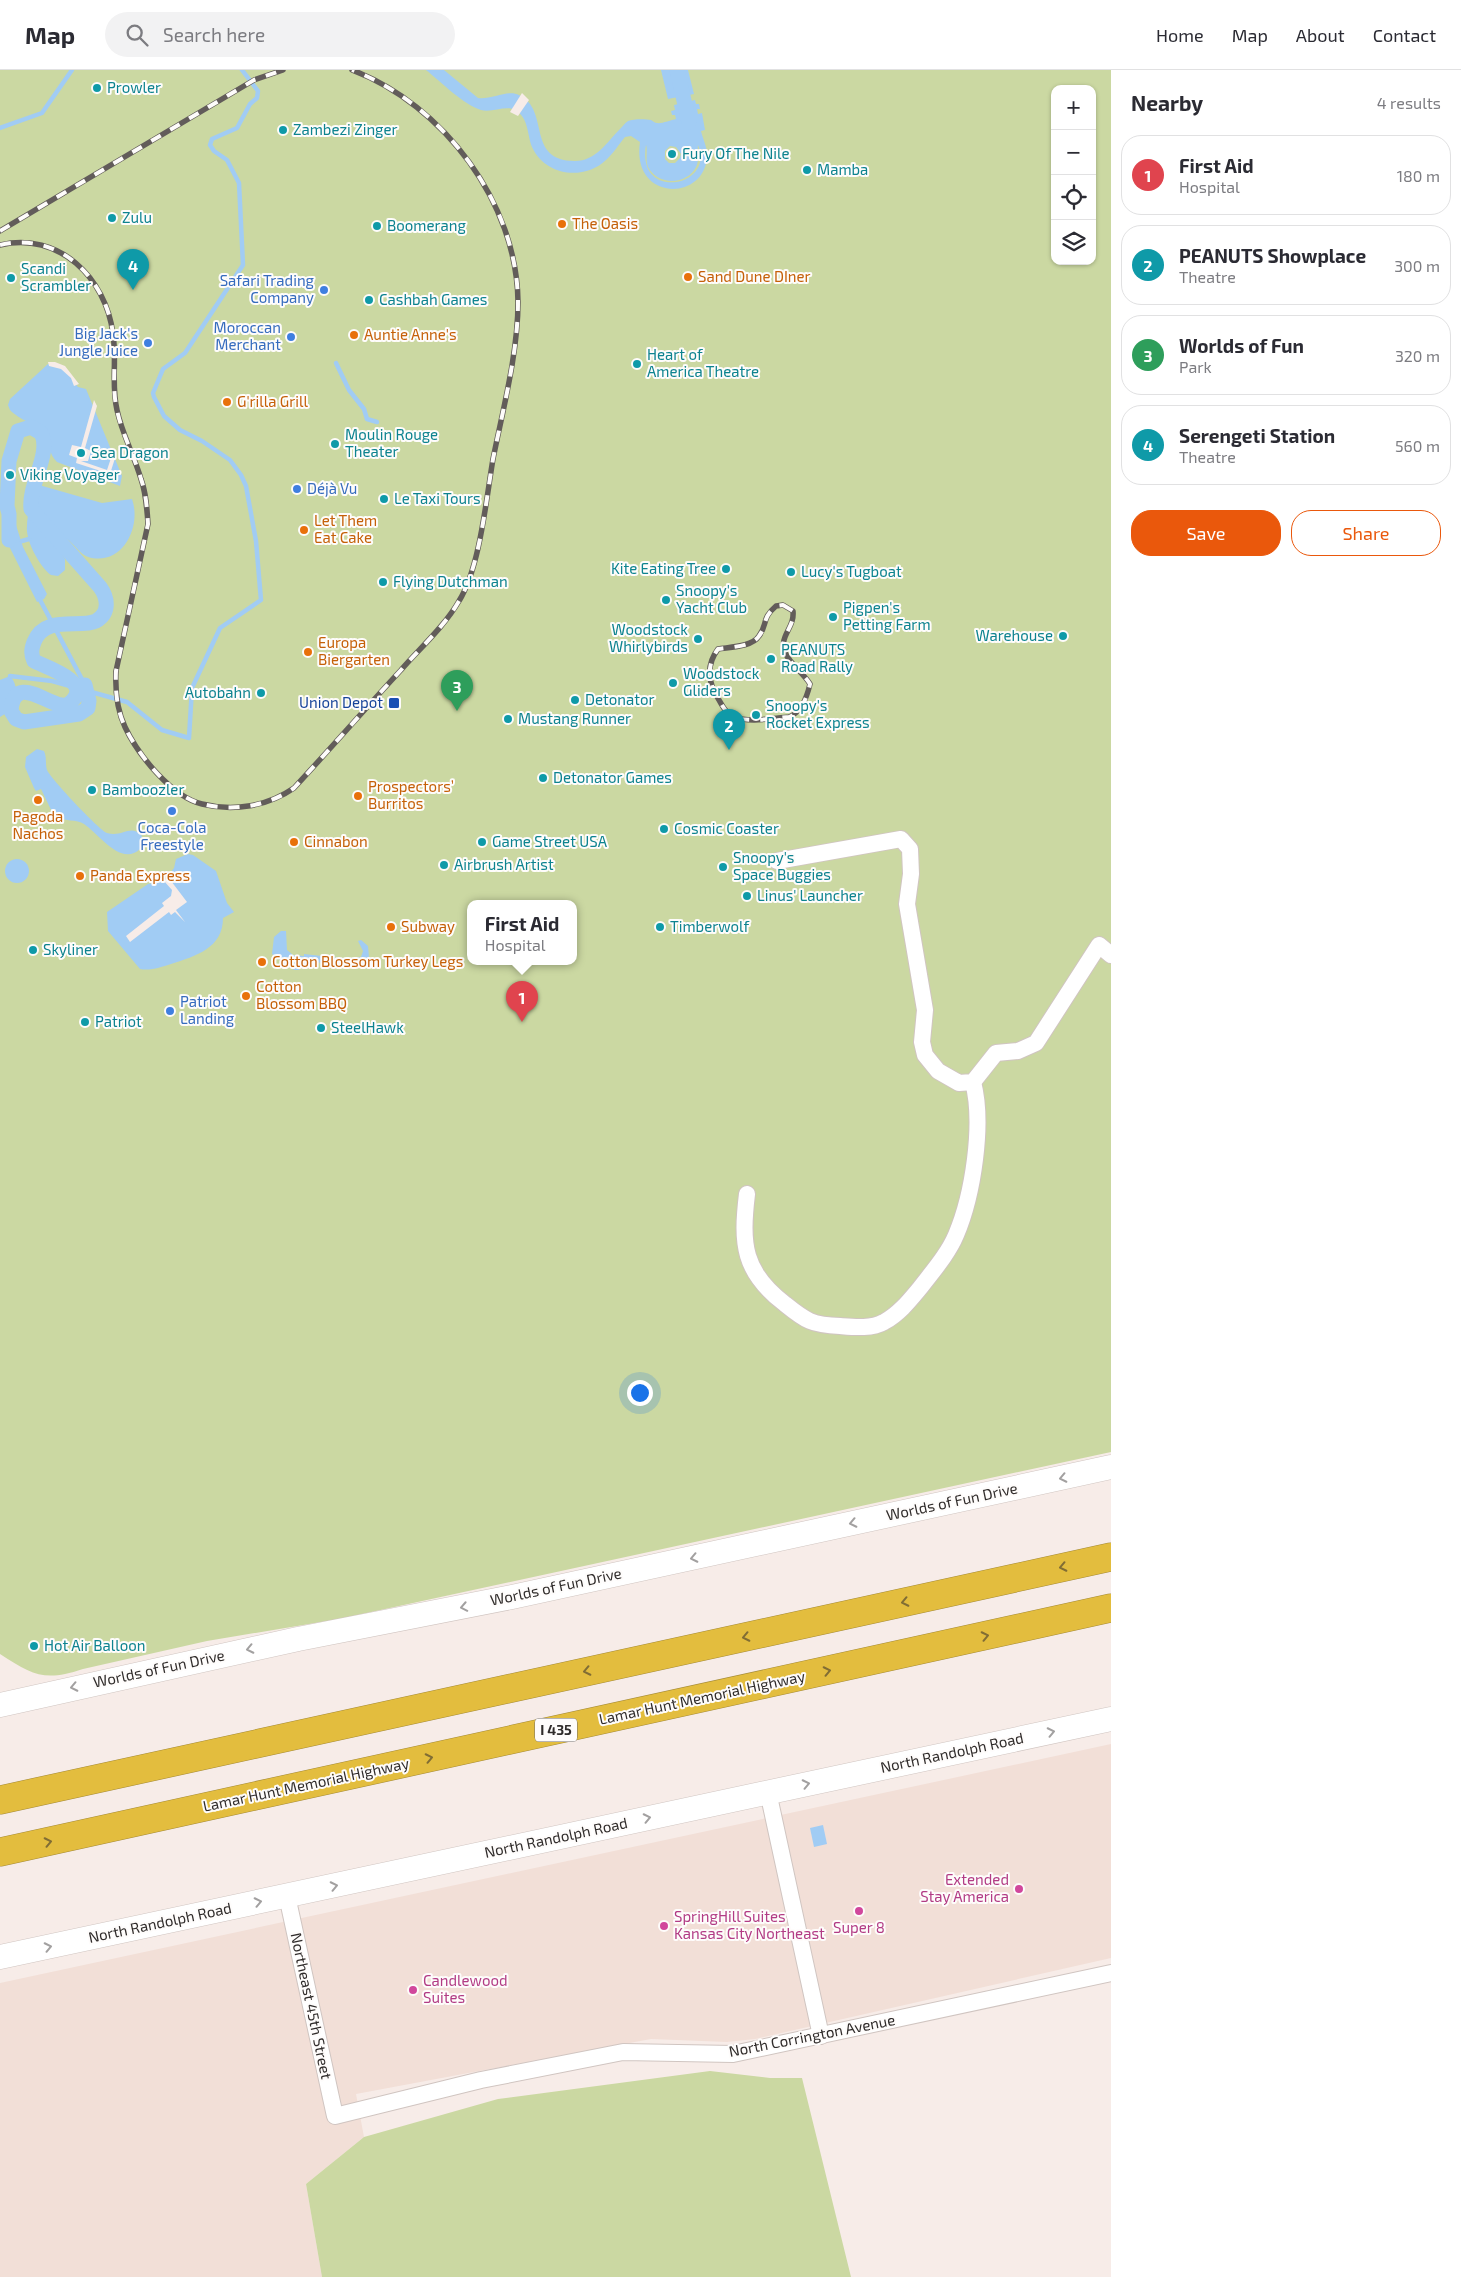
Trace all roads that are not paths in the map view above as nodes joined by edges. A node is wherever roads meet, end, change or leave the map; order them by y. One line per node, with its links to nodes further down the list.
1 (777, 860): 3 (street)
2 (1111, 955): 3 (street)
3 (973, 1082): 4 (street)
4 (747, 1194)
5 (1111, 1467): 8 (main road, Worlds of Fun Drive, one-way to 8)
6 (1111, 1557): 11 (highway, one-way to 11)
7 (1111, 1608): 12 (highway, Lamar Hunt Memorial Highway / I 435, one-way to 7)
8 (0, 1704)
9 (1111, 1719): 10 (main road, North Randolph Road, one-way to 9)
10 (768, 1792): 13 (main road, North Randolph Road, one-way to 10); 16 (street)
11 (0, 1800)
12 (0, 1852)
13 (287, 1896): 14 (main road, North Randolph Road, one-way to 13); 17 (street, Northeast 45th Street)
14 (0, 1957)
15 (1111, 1973): 16 (street, North Corrington Avenue)
16 (821, 2036): 17 (street, North Corrington Avenue)
17 (335, 2116)

